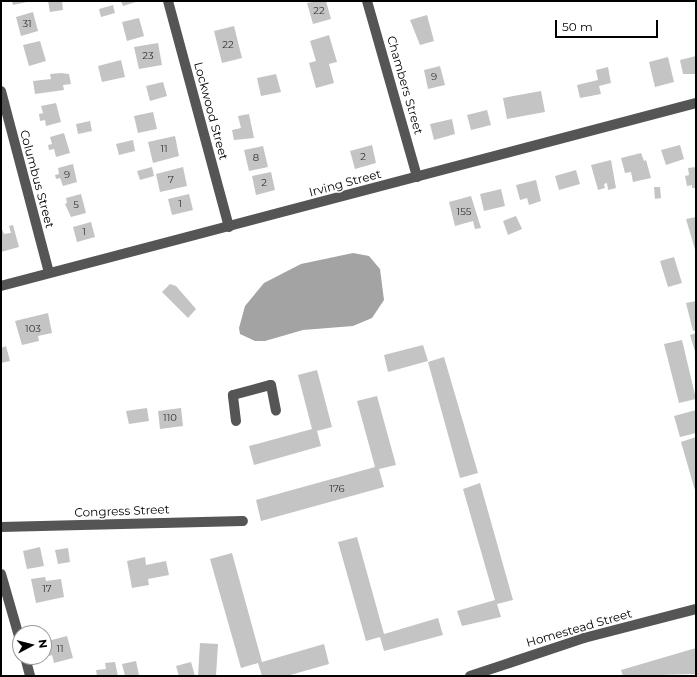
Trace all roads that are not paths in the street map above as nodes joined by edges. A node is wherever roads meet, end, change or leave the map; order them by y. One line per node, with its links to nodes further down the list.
1 (168, 1): 6 (street, Lockwood Street)
2 (367, 1): 5 (street, Chambers Street)
3 (1, 91): 7 (street, Columbus Street)
4 (696, 103): 5 (street, Irving Street)
5 (417, 177): 6 (street, Irving Street)
6 (229, 227): 7 (street, Irving Street)
7 (49, 273): 8 (street, Irving Street)
8 (1, 286)
9 (276, 411): 10 (street)
10 (236, 421)
11 (243, 521): 12 (street, Congress Street)
12 (1, 527)
13 (1, 574): 15 (street)
14 (696, 609): 18 (street, Homestead Street)
15 (16, 625)
16 (27, 665): 17 (street)
17 (30, 676)
18 (470, 676)

